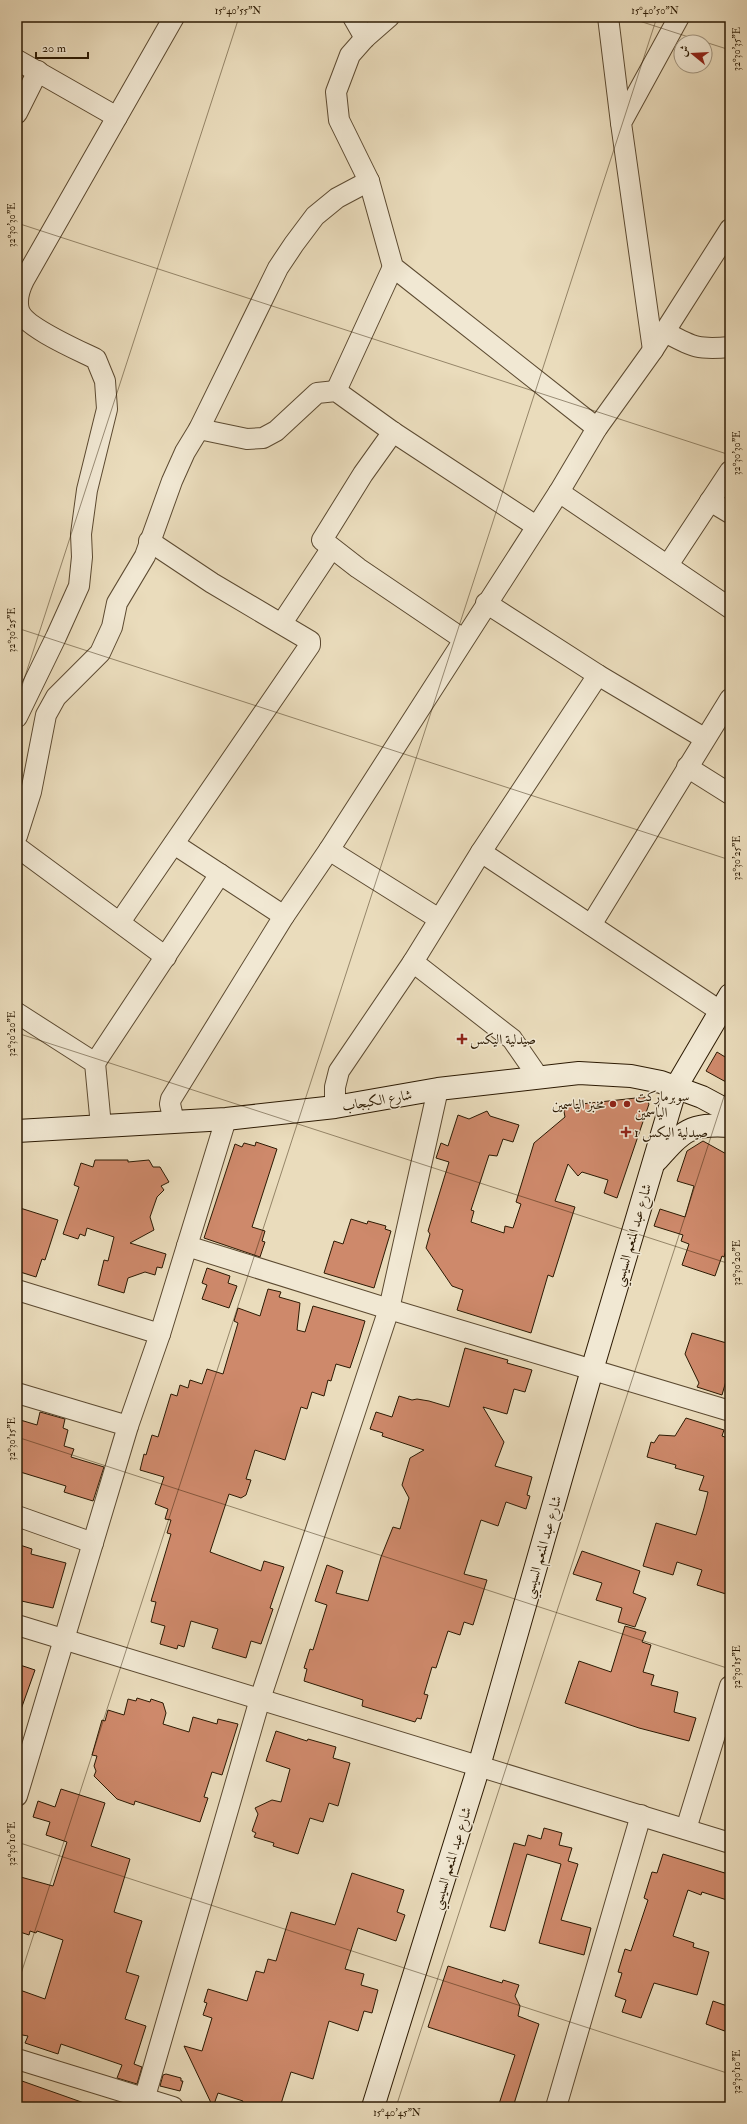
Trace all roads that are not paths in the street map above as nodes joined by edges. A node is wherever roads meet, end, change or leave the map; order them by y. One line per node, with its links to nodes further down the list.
1 (174, 17): 10 (street)
2 (353, 17): 6 (street)
3 (389, 17): 6 (street)
4 (608, 17): 11 (street)
5 (679, 17): 11 (street)
6 (365, 38): 12 (street)
7 (17, 60): 8 (street)
8 (38, 71): 9 (street); 10 (street)
9 (17, 113)
10 (117, 117): 15 (street)
11 (621, 124): 18 (street)
12 (369, 181): 14 (street); 21 (street)
13 (729, 233): 16 (street)
14 (392, 267): 19 (street); 20 (street)
15 (18, 287): 37 (street)
16 (665, 332): 17 (street); 18 (street)
17 (730, 347)
18 (653, 350): 20 (street)
19 (336, 391): 21 (street); 22 (street)
20 (597, 428): 24 (street)
21 (199, 430): 28 (street)
22 (393, 432): 27 (street); 29 (street)
23 (730, 471): 25 (street)
24 (559, 492): 27 (street); 30 (street)
25 (710, 501): 26 (street); 30 (street)
26 (730, 514)
27 (536, 526): 31 (street)
28 (149, 542): 33 (street); 41 (street)
29 (332, 549): 33 (street); 34 (street)
30 (668, 565): 32 (street)
31 (486, 603): 34 (street); 35 (street)
32 (730, 608)
33 (282, 623): 42 (street)
34 (463, 639): 44 (street)
35 (598, 675): 38 (street); 45 (street)
36 (730, 699): 38 (street)
37 (17, 717)
38 (704, 738): 39 (street)
39 (687, 767): 40 (street); 50 (street)
40 (730, 794)
41 (17, 836)
42 (174, 844): 46 (street); 49 (street)
43 (17, 847): 49 (street)
44 (329, 850): 47 (street); 48 (street)
45 (482, 852): 48 (street); 50 (street)
46 (220, 874): 47 (street); 51 (street)
47 (284, 916): 62 (street)
48 (439, 919): 52 (street)
49 (120, 922): 51 (street)
50 (591, 925): 53 (street)
51 (166, 957): 55 (street)
52 (413, 962): 56 (street); 59 (street)
53 (725, 1003): 57 (street, شارع عبد المنعم السيسي)
54 (17, 1013): 55 (street)
55 (95, 1063): 63 (street)
56 (539, 1078): 57 (street, شارع الكبجاب); 58 (street, شارع الكبجاب)
57 (676, 1087): 60 (street, شارع الكبجاب); 66 (street, شارع عبد المنعم السيسي)
58 (438, 1089): 59 (street, شارع الكبجاب); 69 (street)
59 (335, 1107): 61 (street, شارع الكبجاب)
60 (730, 1112)
61 (226, 1119): 62 (street, شارع الكبجاب); 67 (street)
62 (174, 1122): 63 (street, شارع الكبجاب)
63 (101, 1126): 65 (street, شارع الكبجاب)
64 (730, 1126): 66 (street)
65 (17, 1132)
66 (653, 1165): 71 (street, شارع عبد المنعم السيسي)
67 (188, 1246): 69 (street); 70 (street)
68 (17, 1290): 70 (street)
69 (389, 1309): 71 (street); 80 (street)
70 (160, 1334): 74 (street)
71 (592, 1370): 73 (street); 81 (street, شارع عبد المنعم السيسي)
72 (17, 1392): 74 (street)
73 (730, 1411)
74 (128, 1426): 76 (street)
75 (17, 1516): 76 (street)
76 (93, 1543): 78 (street)
77 (17, 1625): 78 (street)
78 (64, 1639): 80 (street); 82 (street)
79 (730, 1686): 84 (street)
80 (260, 1699): 81 (street); 87 (street)
81 (479, 1766): 83 (street); 89 (street, شارع عبد المنعم السيسي)
82 (17, 1796)
83 (641, 1815): 84 (street); 90 (street)
84 (686, 1829): 85 (street)
85 (730, 1842)
86 (17, 2059): 87 (street)
87 (143, 2102): 88 (street)
88 (174, 2107)
89 (373, 2107)
90 (556, 2107)

